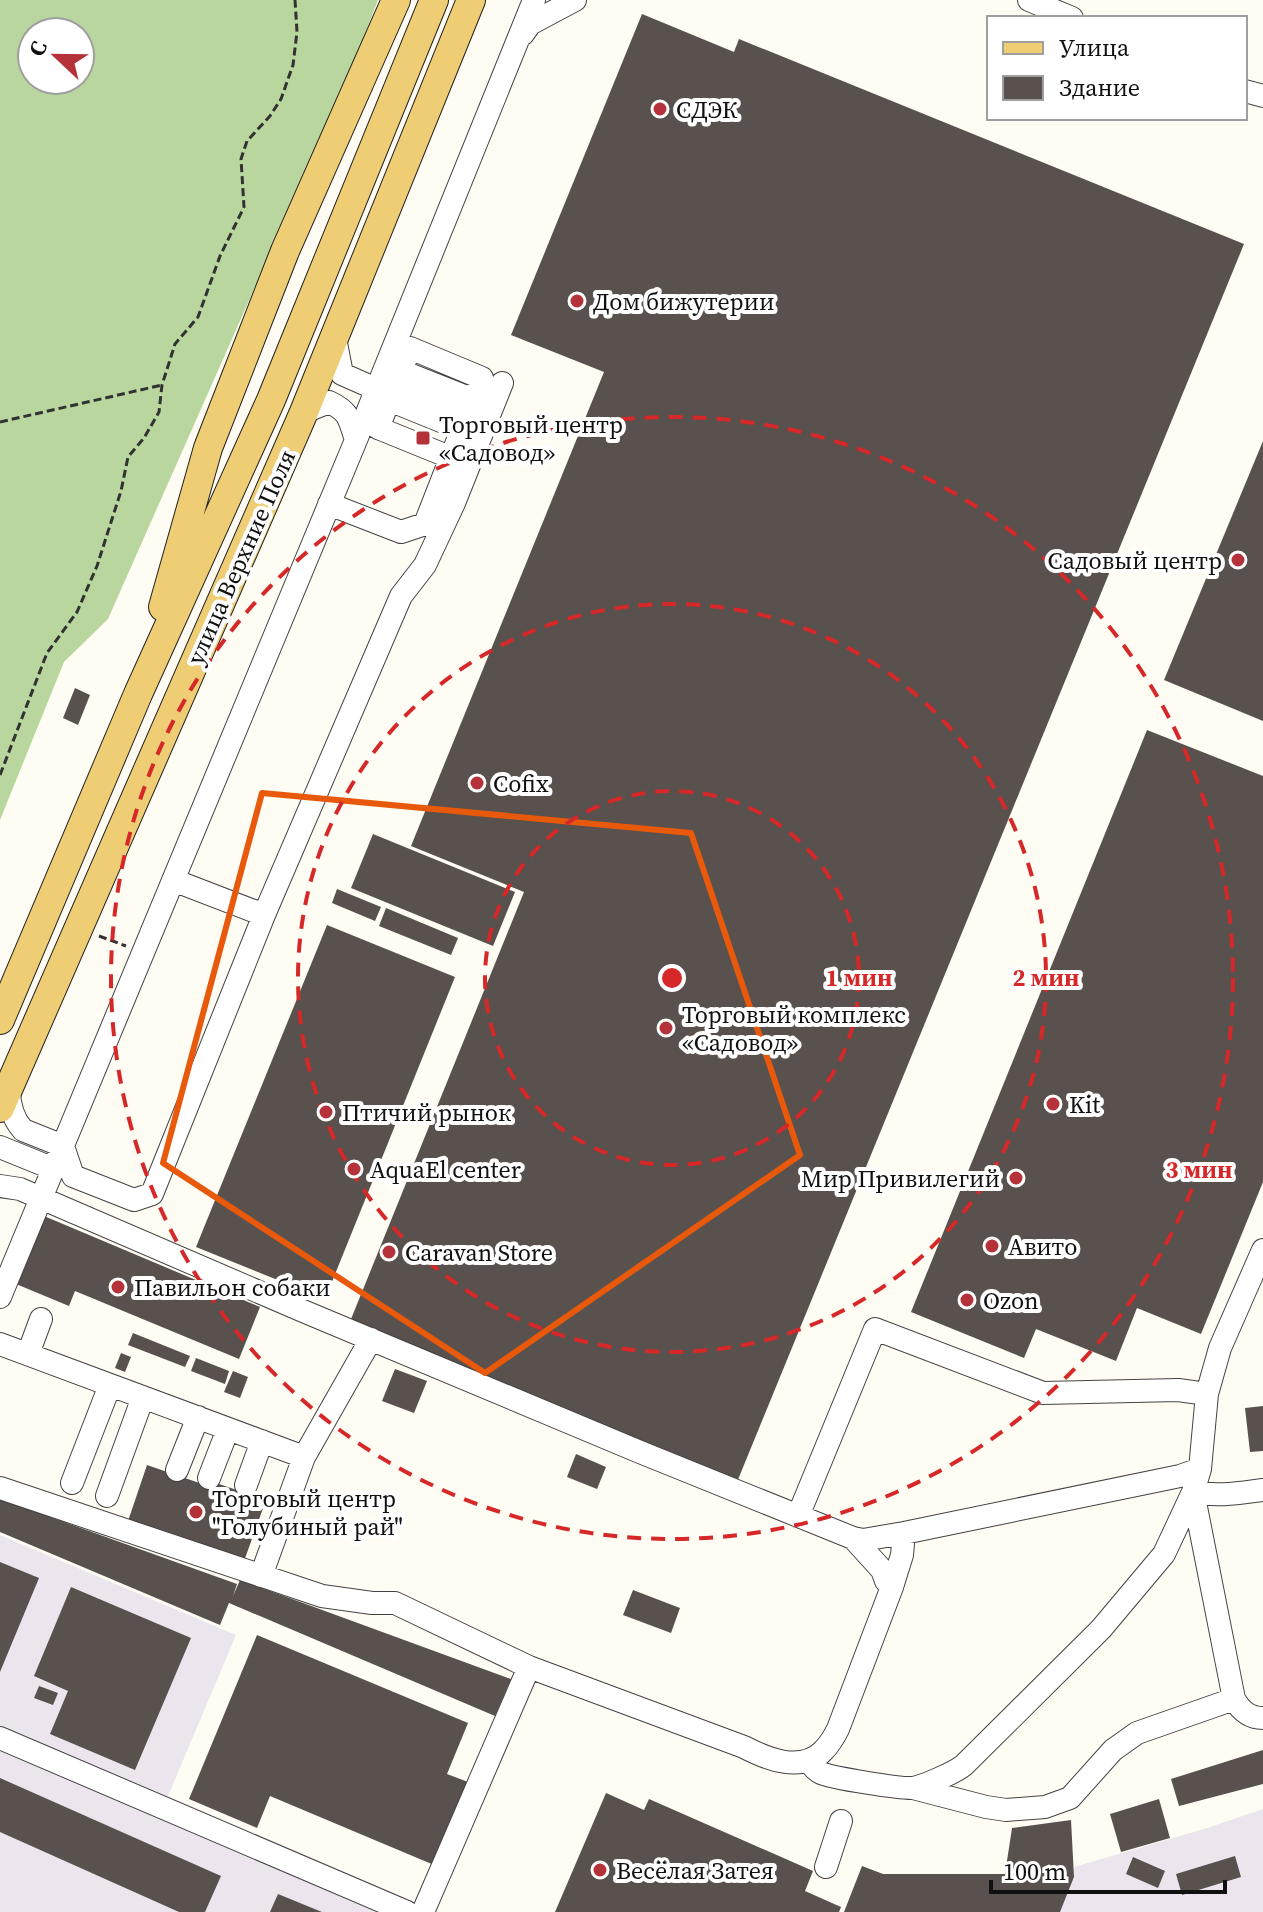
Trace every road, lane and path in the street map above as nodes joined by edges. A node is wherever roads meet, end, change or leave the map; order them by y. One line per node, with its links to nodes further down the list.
1 (295, 0): 12 (path)
2 (396, 0): 19 (main road)
3 (434, 0): 19 (main road, улица Верхние Поля)
4 (471, 0): 10 (main road, улица Верхние Поля)
5 (534, 0): 9 (street)
6 (575, 0): 9 (street)
7 (1029, 0): 8 (street)
8 (1067, 16)
9 (516, 43): 13 (street)
10 (335, 338): 13 (street); 14 (main road, улица Верхние Поля)
11 (502, 383): 22 (street)
12 (162, 385): 15 (path); 20 (path)
13 (387, 398): 16 (street); 16 (street); 16 (street); 17 (street)
14 (304, 412): 17 (street); 26 (main road, улица Верхние Поля)
15 (0, 422)
16 (463, 430): 18 (street)
17 (356, 440): 18 (street)
18 (329, 504): 21 (street)
19 (138, 694): 25 (main road, улица Верхние Поля)
20 (0, 775)
21 (173, 880): 22 (street); 24 (street)
22 (264, 915): 27 (street)
23 (99, 936): 24 (path)
24 (144, 952): 27 (street)
25 (0, 1020)
26 (5, 1099): 27 (street)
27 (63, 1146): 29 (street)
28 (0, 1147): 29 (street)
29 (54, 1169): 31 (street)
30 (0, 1186): 31 (street)
31 (41, 1198): 33 (street); 35 (street)
32 (1263, 1250): 39 (street)
33 (0, 1297)
34 (41, 1319): 37 (street)
35 (371, 1339): 44 (street); 56 (street)
36 (0, 1344): 37 (street)
37 (28, 1354): 38 (street)
38 (110, 1385): 40 (street); 48 (street)
39 (1207, 1394): 45 (street); 56 (street)
40 (143, 1397): 41 (street); 54 (street)
41 (198, 1417): 42 (street); 46 (street)
42 (228, 1429): 43 (street); 47 (street)
43 (262, 1441): 44 (street); 50 (street)
44 (304, 1457): 59 (street)
45 (1200, 1469): 49 (street); 53 (street)
46 (177, 1470)
47 (209, 1478)
48 (72, 1483)
49 (1148, 1483): 55 (street); 57 (street)
50 (246, 1485)
51 (0, 1488): 59 (street)
52 (1263, 1490): 53 (street)
53 (1193, 1492): 55 (street); 62 (street)
54 (107, 1496)
55 (1183, 1515): 66 (street)
56 (798, 1516): 58 (street)
57 (904, 1533): 58 (street); 60 (street)
58 (853, 1538): 60 (street)
59 (261, 1576): 61 (street)
60 (892, 1587): 65 (street)
61 (529, 1667): 65 (street); 70 (street)
62 (1234, 1699): 63 (street); 66 (street)
63 (1263, 1718)
64 (0, 1738): 69 (street)
65 (809, 1760): 66 (street)
66 (913, 1788)
67 (841, 1821): 68 (street)
68 (826, 1867)
69 (407, 1912)
70 (423, 1912)

